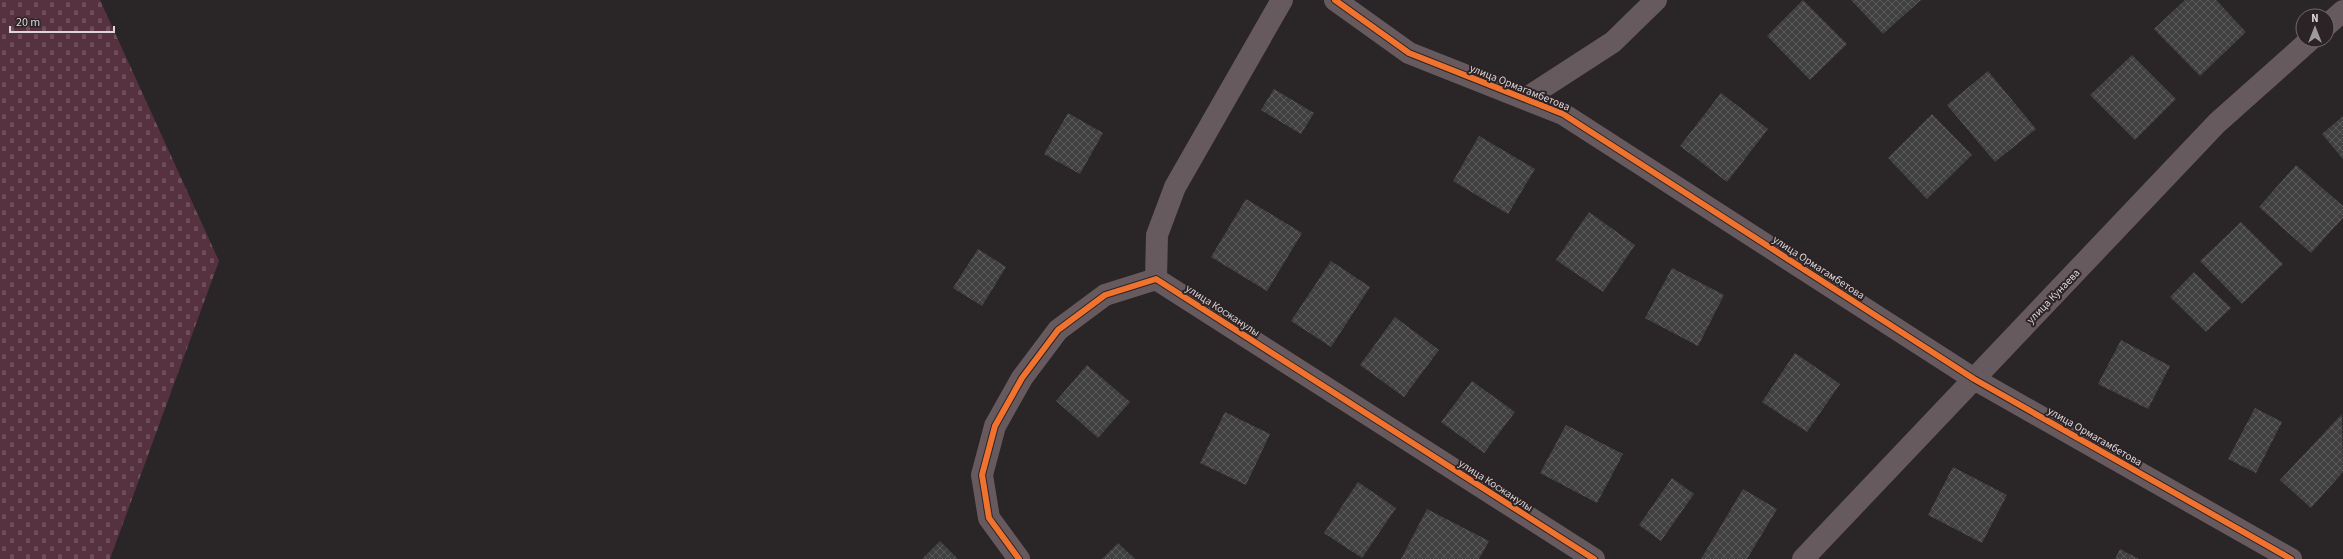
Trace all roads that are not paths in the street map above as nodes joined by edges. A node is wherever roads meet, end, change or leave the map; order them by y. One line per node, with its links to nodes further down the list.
1 (1282, 0): 8 (street)
2 (1335, 0): 7 (street, улица Ормагамбетова)
3 (1656, 0): 7 (street)
4 (2343, 11): 5 (street)
5 (2335, 18)
6 (2301, 48): 9 (street, улица Кунаева)
7 (1524, 99): 9 (street, улица Ормагамбетова)
8 (1156, 279): 10 (street); 11 (street, улица Косжанулы)
9 (1974, 379): 12 (street, улица Кунаева); 13 (street, улица Ормагамбетова)
10 (1019, 559)
11 (1594, 559)
12 (1803, 559)
13 (2291, 559)

